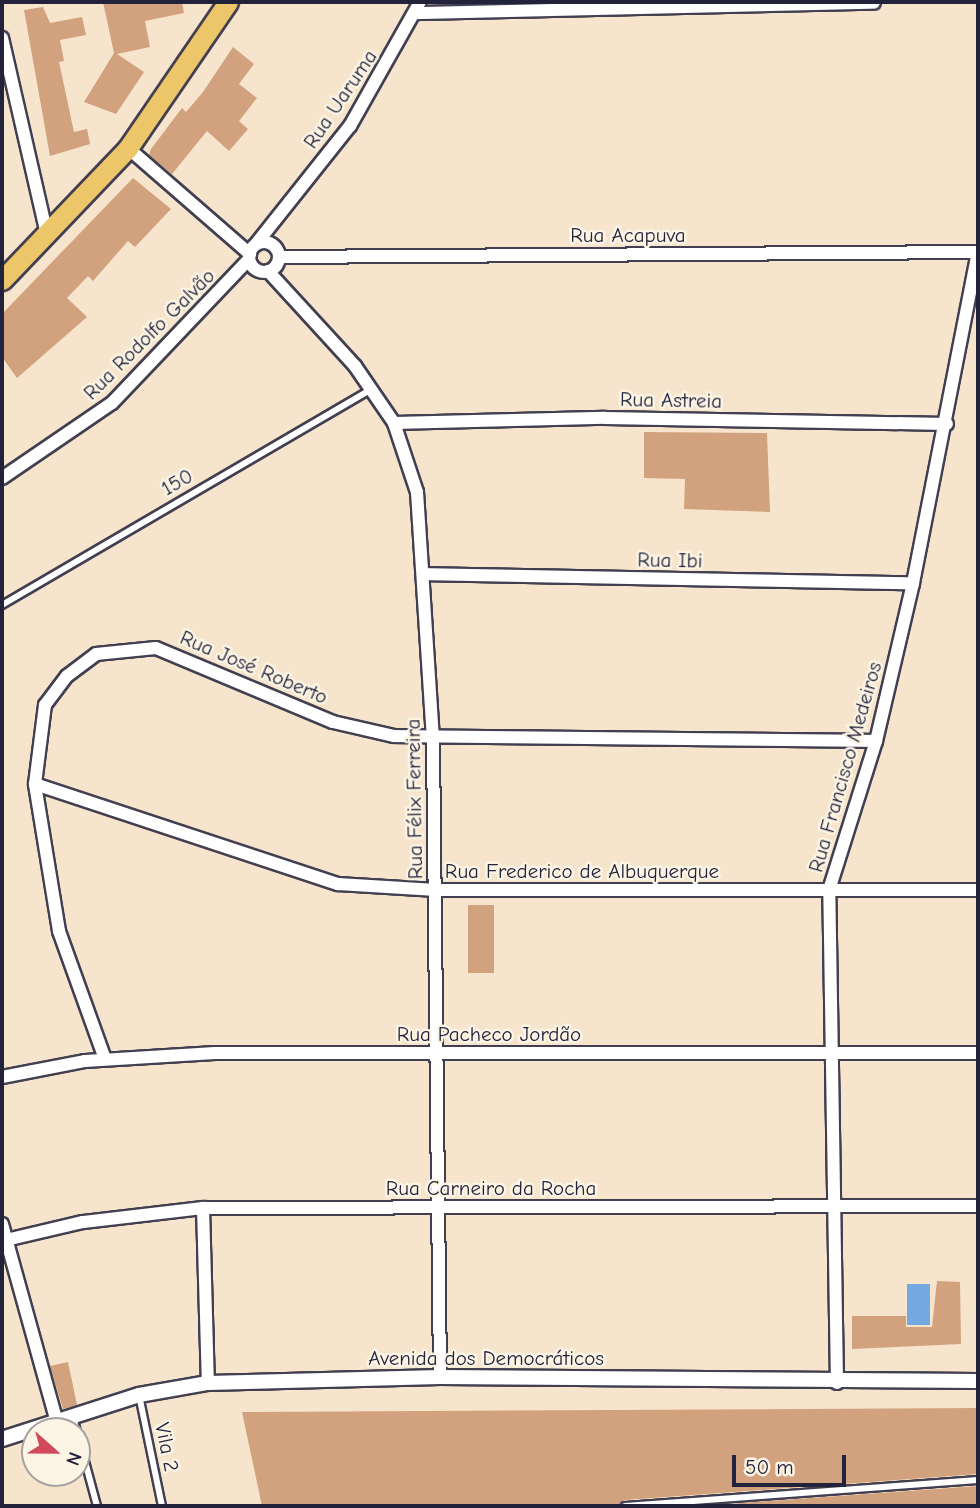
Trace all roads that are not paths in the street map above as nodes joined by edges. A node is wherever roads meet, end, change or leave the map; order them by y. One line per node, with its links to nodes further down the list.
1 (228, 2): 5 (main road)
2 (874, 3): 3 (street)
3 (419, 7): 7 (street, Rua Uaruma)
4 (2, 38): 6 (street)
5 (128, 148): 6 (main road); 7 (street)
6 (47, 234): 11 (main road)
7 (252, 252): 9 (street); 10 (street, Rua Félix Ferreira); 16 (street, Rua Rodolfo Galvão)
8 (978, 253): 9 (street, Rua Acapuva); 12 (street, Rua Francisco Medeiros)
9 (279, 257): 10 (street)
10 (268, 271): 13 (street, Rua Félix Ferreira)
11 (2, 280)
12 (974, 307): 15 (street, Rua Francisco Medeiros)
13 (371, 389): 14 (street, Rua Félix Ferreira); 19 (lane, 150)
14 (394, 423): 15 (street, Rua Astreia); 17 (street, Rua Félix Ferreira)
15 (947, 424): 18 (street, Rua Francisco Medeiros)
16 (2, 478)
17 (425, 574): 18 (street, Rua Ibi); 20 (street, Rua Félix Ferreira)
18 (913, 583): 21 (street, Rua Francisco Medeiros)
19 (2, 605)
20 (433, 741): 21 (street, Rua José Roberto); 22 (street, Rua José Roberto); 23 (street, Rua Félix Ferreira)
21 (876, 741): 24 (street, Rua Francisco Medeiros)
22 (35, 784): 23 (street, Rua Frederico de Albuquerque); 29 (street, Rua José Roberto)
23 (436, 890): 24 (street, Rua Frederico de Albuquerque); 26 (street, Rua Félix Ferreira)
24 (829, 890): 25 (street, Rua Frederico de Albuquerque); 28 (street, Rua Francisco Medeiros)
25 (978, 890)
26 (440, 1052): 28 (street, Rua Pacheco Jordão); 29 (street, Rua Pacheco Jordão); 34 (street, Rua Félix Ferreira)
27 (978, 1053): 28 (street, Rua Pacheco Jordão)
28 (833, 1056): 31 (street, Rua Francisco Medeiros)
29 (105, 1059): 30 (street, Rua Pacheco Jordão)
30 (2, 1077)
31 (838, 1206): 32 (street, Rua Carneiro da Rocha); 34 (street, Rua Carneiro da Rocha); 40 (street, Rua Francisco Medeiros)
32 (978, 1206)
33 (203, 1208): 34 (street, Rua Carneiro da Rocha); 36 (street, Rua Carneiro da Rocha); 39 (street)
34 (442, 1208): 37 (street, Rua Félix Ferreira)
35 (2, 1224): 36 (street)
36 (6, 1240): 43 (street)
37 (440, 1377): 39 (street, Avenida dos Democráticos); 40 (street, Avenida dos Democráticos)
38 (978, 1381): 40 (street, Avenida dos Democráticos)
39 (208, 1383): 41 (street, Avenida dos Democráticos)
40 (837, 1383)
41 (139, 1395): 42 (street, Avenida dos Democráticos); 48 (lane, Vila 2)
42 (73, 1416): 47 (lane)
43 (56, 1417)
44 (21, 1433): 45 (street, Avenida dos Democráticos)
45 (2, 1439)
46 (978, 1480): 49 (lane)
47 (97, 1506)
48 (162, 1506)
49 (625, 1506)

